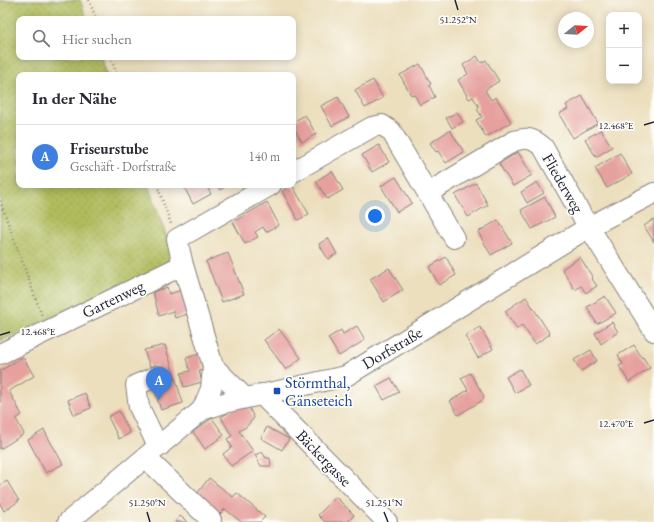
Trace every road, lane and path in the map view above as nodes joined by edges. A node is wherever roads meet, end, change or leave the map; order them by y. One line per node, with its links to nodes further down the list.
1 (89, 0): 2 (path)
2 (95, 16)
3 (111, 60): 4 (path)
4 (116, 72)
5 (296, 170): 8 (street)
6 (158, 188): 13 (path)
7 (266, 188): 13 (street)
8 (428, 193): 11 (street, Fliederweg); 12 (street)
9 (654, 193): 11 (street, Dorfstraße)
10 (0, 201): 16 (path)
11 (589, 227): 15 (street, Fliederweg); 20 (street, Dorfstraße)
12 (454, 238)
13 (176, 239): 14 (street)
14 (183, 265): 16 (street, Gartenweg); 18 (street)
15 (654, 331)
16 (48, 332): 17 (street, Gartenweg)
17 (0, 354)
18 (213, 366): 20 (street, Bäckergasse); 21 (street)
19 (158, 376): 22 (street)
20 (253, 396): 21 (street, Dorfstraße); 25 (street, Bäckergasse)
21 (202, 410): 22 (street, Dorfstraße)
22 (153, 452): 23 (street); 24 (street, Dorfstraße)
23 (211, 520)
24 (68, 522)
25 (387, 522)

